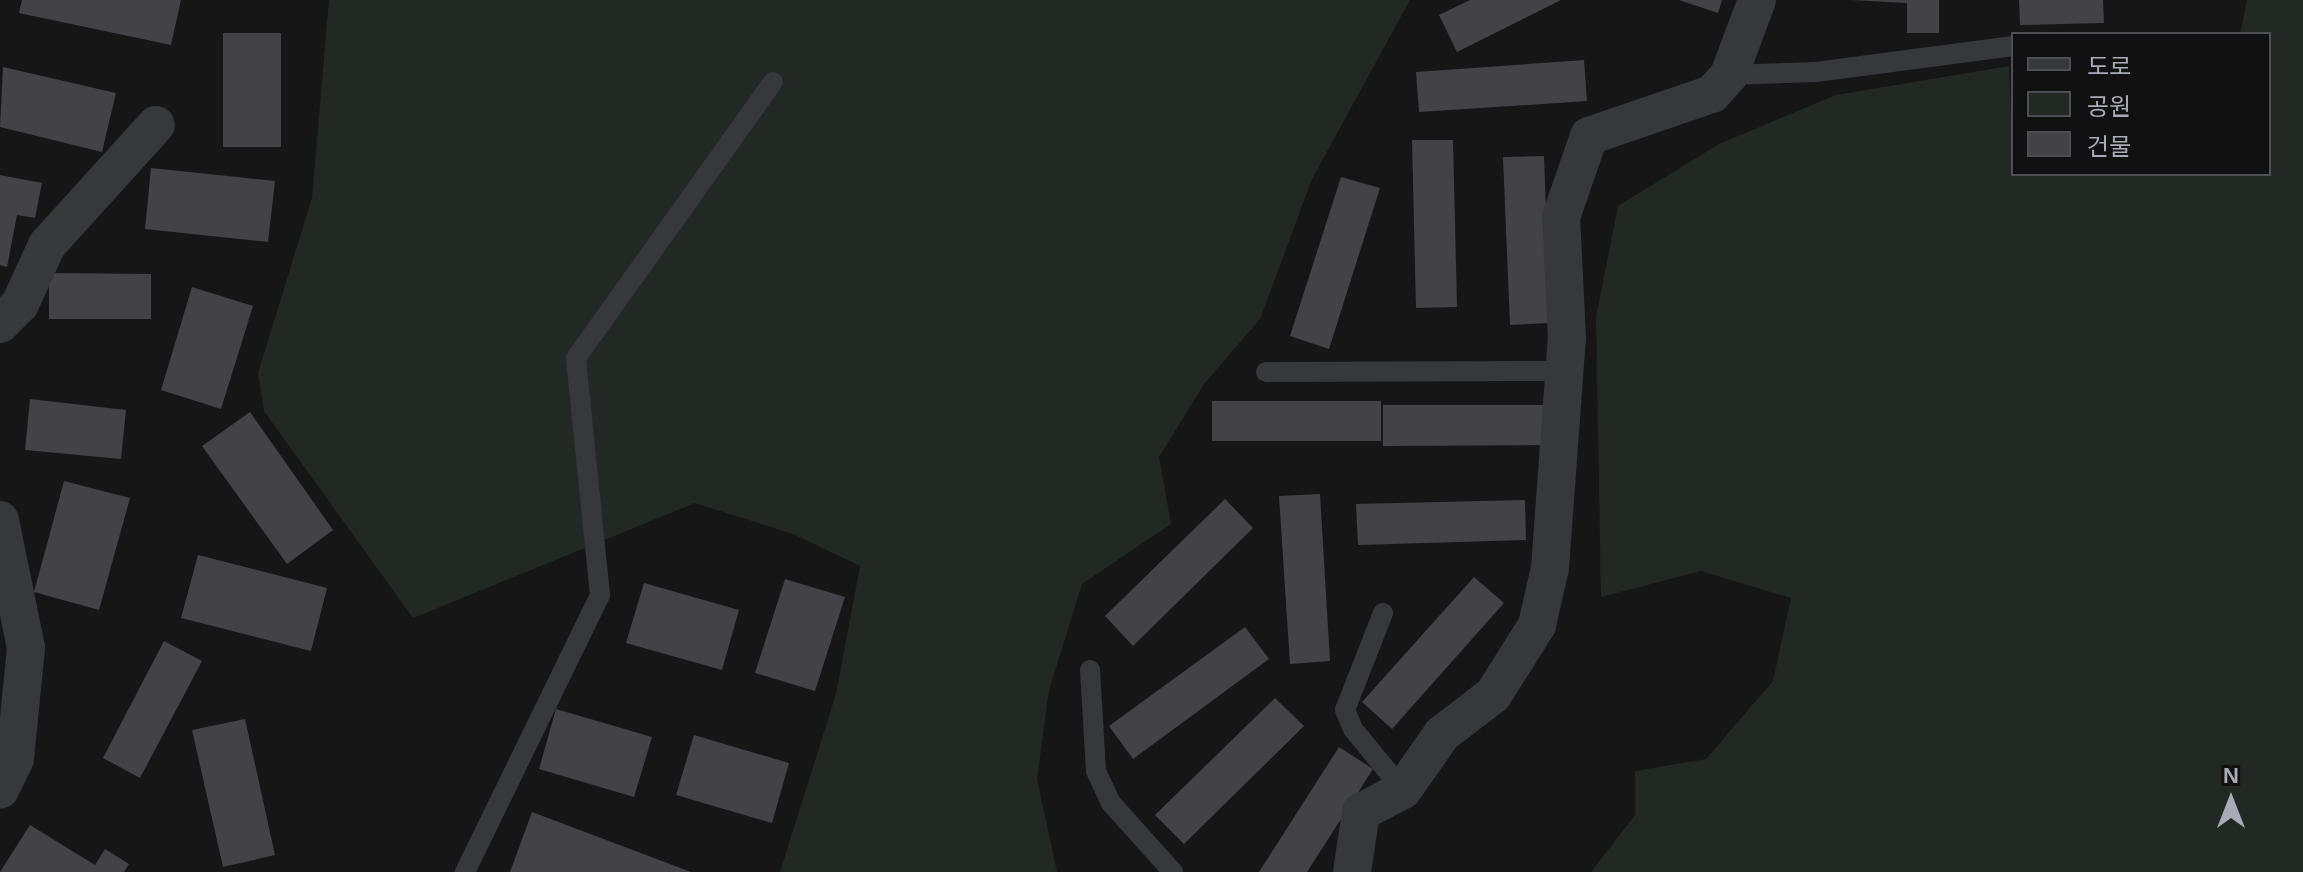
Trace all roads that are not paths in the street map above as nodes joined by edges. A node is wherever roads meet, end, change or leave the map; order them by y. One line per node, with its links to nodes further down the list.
1 (1757, 0): 3 (street)
2 (2011, 46): 3 (lane)
3 (1729, 75): 7 (street)
4 (773, 82): 14 (lane)
5 (156, 125): 6 (street)
6 (0, 324)
7 (1564, 371): 8 (lane); 13 (street)
8 (1266, 372)
9 (0, 520): 12 (street)
10 (1383, 613): 13 (lane)
11 (1090, 670): 15 (lane)
12 (0, 790)
13 (1403, 790): 16 (street)
14 (465, 872)
15 (1173, 872)
16 (1352, 872)

